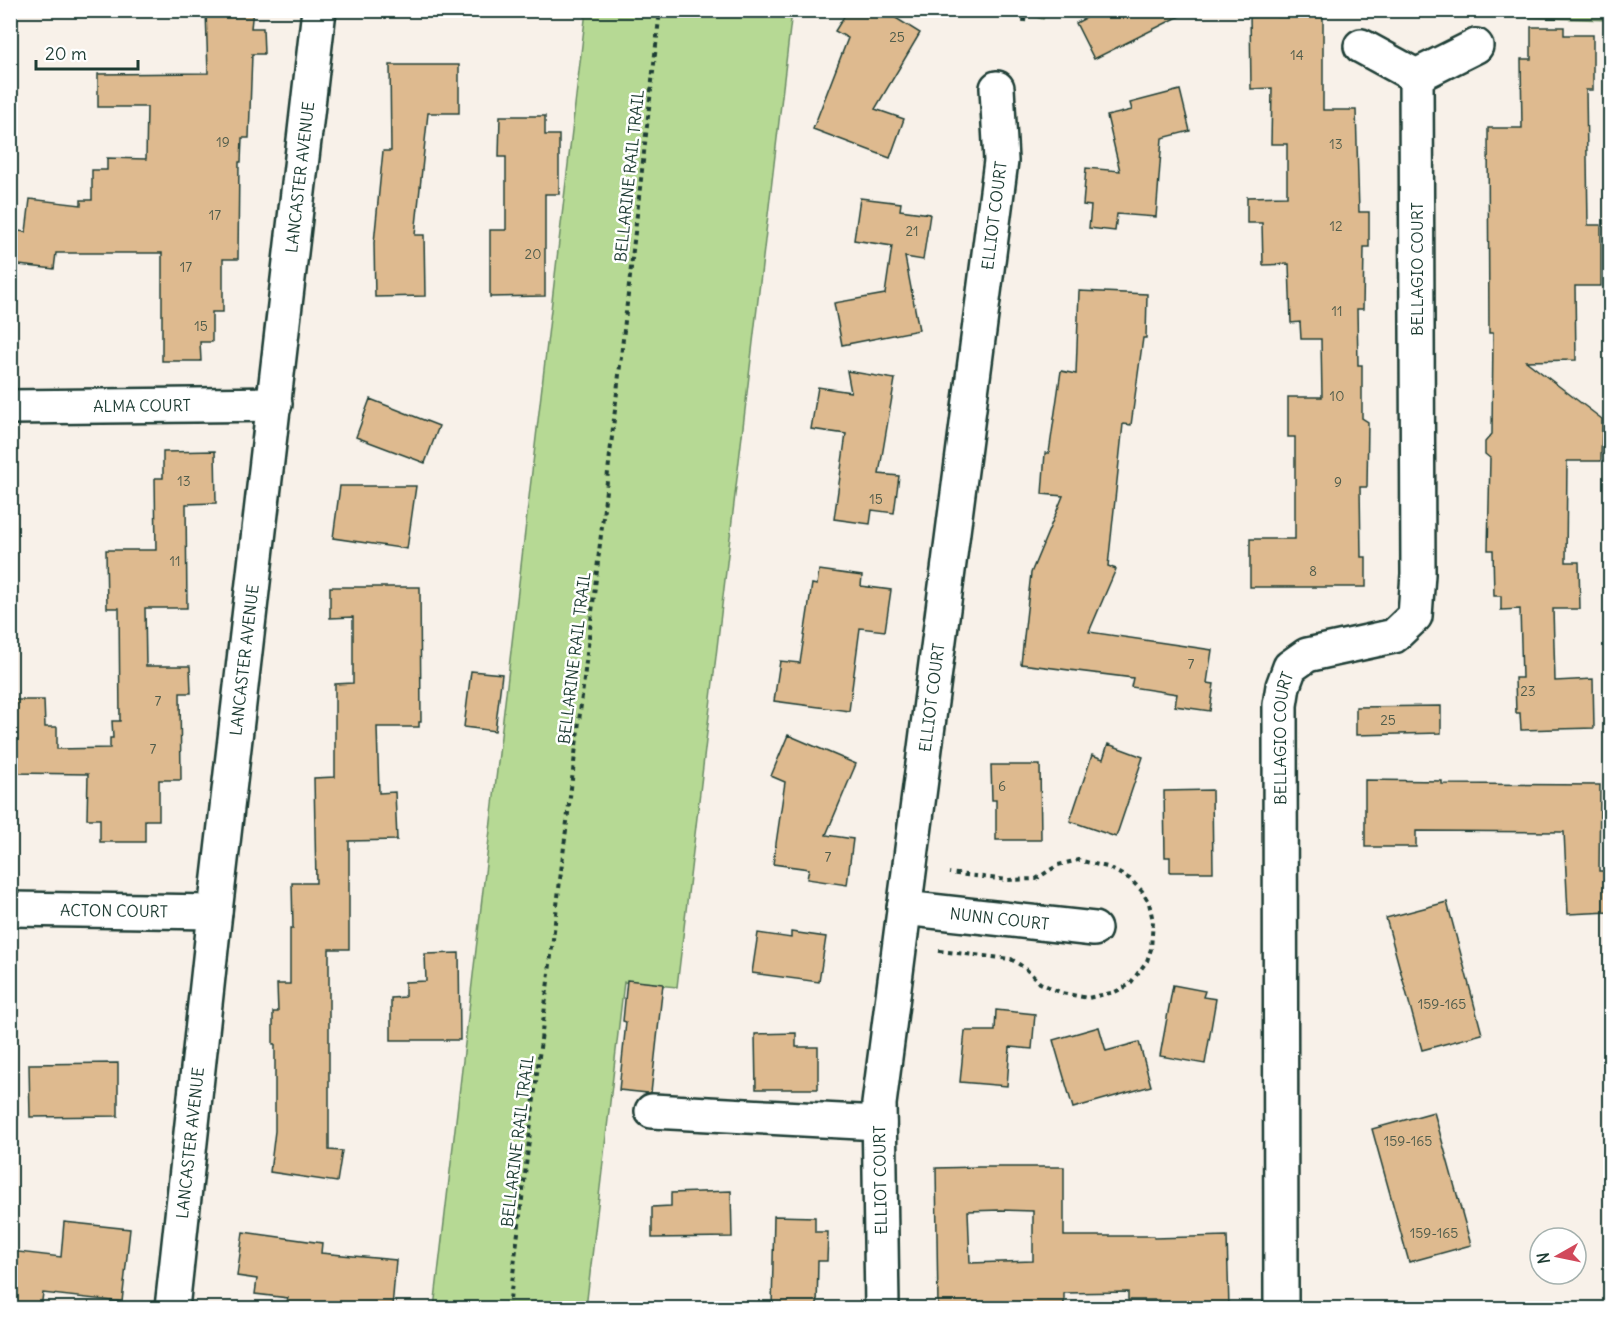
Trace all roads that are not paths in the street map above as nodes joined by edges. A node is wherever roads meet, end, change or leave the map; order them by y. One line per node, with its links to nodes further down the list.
1 (319, 10): 6 (street, LANCASTER AVENUE)
2 (1361, 46): 4 (street)
3 (1476, 46): 4 (street)
4 (1416, 76): 16 (street, BELLAGIO COURT)
5 (997, 88): 8 (street, ELLIOT COURT)
6 (274, 404): 7 (street, ALMA COURT); 10 (street, LANCASTER AVENUE)
7 (10, 407)
8 (904, 908): 11 (street, NUNN COURT); 13 (street, ELLIOT COURT)
9 (10, 909): 10 (street, ACTON COURT)
10 (215, 912): 14 (street, LANCASTER AVENUE)
11 (1094, 929)
12 (652, 1111): 13 (street)
13 (879, 1123): 15 (street, ELLIOT COURT)
14 (172, 1308)
15 (882, 1308)
16 (1281, 1308)

